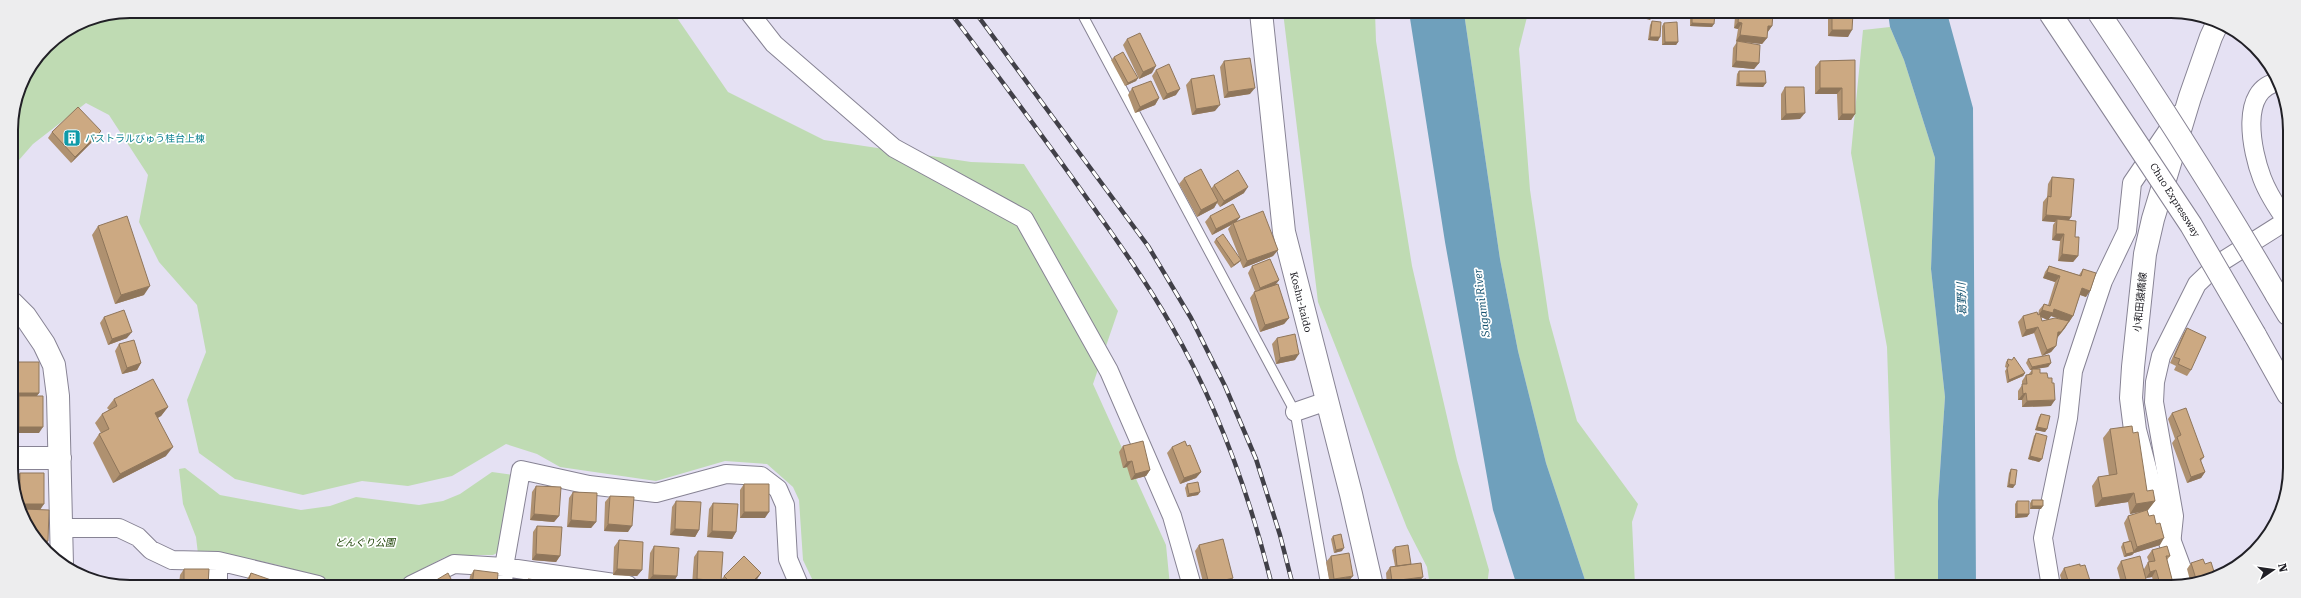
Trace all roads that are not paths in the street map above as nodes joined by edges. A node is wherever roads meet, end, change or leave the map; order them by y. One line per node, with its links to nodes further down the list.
1 (754, 18): 30 (street)
2 (1084, 18): 15 (lane)
3 (1262, 18): 14 (main road, Koshu-kaido)
4 (2053, 18): 13 (main road, Chuo Expressway, bridge)
5 (2102, 18): 11 (main road, bridge)
6 (2215, 28): 8 (main road, 小和田猿橋線)
7 (2272, 83): 9 (street)
8 (2190, 97): 19 (main road, 小和田猿橋線); 33 (street)
9 (2283, 215)
10 (2283, 224): 19 (street)
11 (2283, 306)
12 (18, 309): 17 (main road)
13 (2283, 385)
14 (1327, 401): 15 (street); 32 (main road, Koshu-kaido)
15 (1295, 412): 31 (lane)
16 (18, 458): 17 (main road)
17 (60, 458): 18 (main road)
18 (62, 528): 20 (main road); 21 (street)
19 (2170, 546): 23 (main road, 小和田猿橋線)
20 (62, 557)
21 (218, 562): 24 (street); 25 (street)
22 (504, 567): 26 (street); 27 (street); 28 (street); 29 (street)
23 (2184, 579)
24 (218, 580)
25 (296, 580)
26 (421, 580)
27 (503, 580)
28 (594, 580)
29 (797, 580)
30 (1190, 580)
31 (1325, 580)
32 (1371, 580)
33 (2050, 580)

